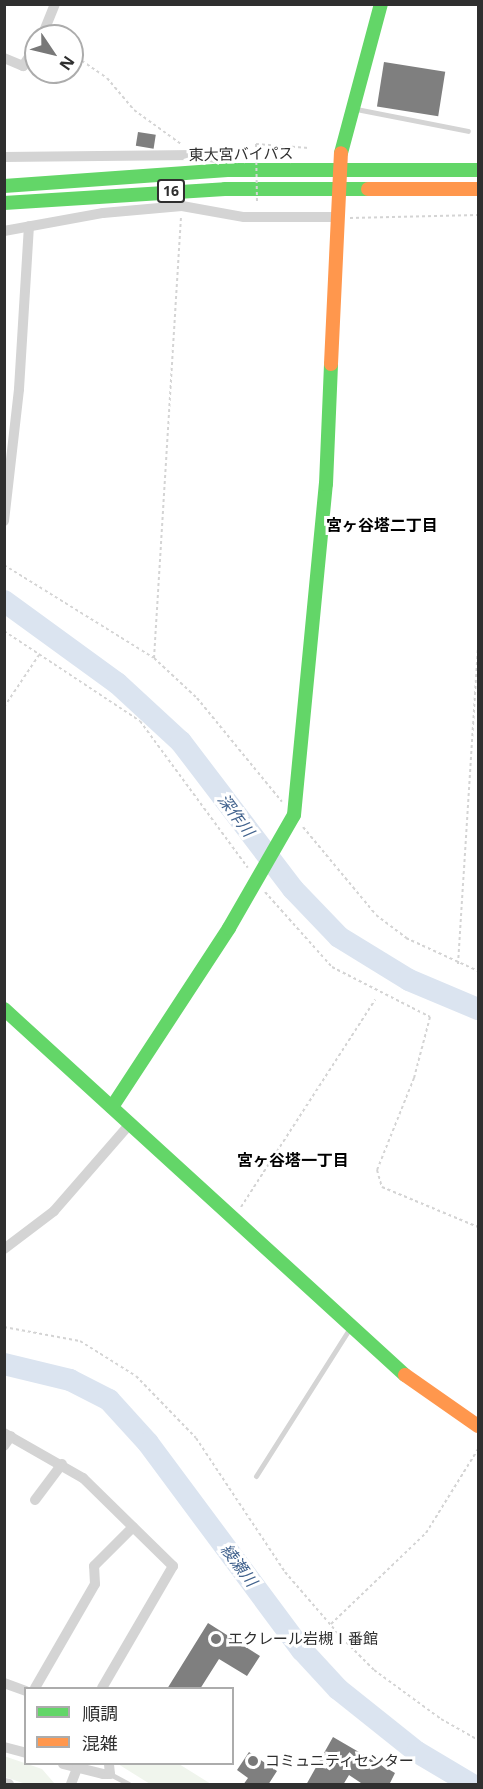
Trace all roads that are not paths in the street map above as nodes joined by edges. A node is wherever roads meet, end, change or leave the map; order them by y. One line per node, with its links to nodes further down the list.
1 (55, 4): 3 (street)
2 (381, 4): 6 (main road)
3 (47, 24)
4 (4, 58): 5 (street)
5 (24, 64)
6 (350, 108): 7 (lane); 9 (main road)
7 (468, 131)
8 (4, 157): 10 (street)
9 (338, 169): 10 (main road, 東大宮バイパス / 16); 11 (main road, 東大宮バイパス / 16); 13 (main road)
10 (226, 170): 12 (main road, 東大宮バイパス / 16)
11 (478, 170)
12 (4, 186)
13 (337, 188): 14 (main road, 16); 15 (main road, 16); 16 (main road)
14 (478, 189)
15 (4, 203)
16 (339, 217): 17 (street); 21 (main road)
17 (29, 226): 18 (street); 19 (street)
18 (4, 231)
19 (4, 520)
20 (4, 1009): 21 (main road)
21 (112, 1107): 22 (main road)
22 (130, 1124): 23 (street); 24 (main road)
23 (4, 1249)
24 (351, 1327): 25 (main road); 29 (lane)
25 (478, 1425)
26 (8, 1434): 27 (street); 28 (street)
27 (4, 1446)
28 (62, 1464): 30 (street); 31 (street)
29 (256, 1476)
30 (35, 1500)
31 (133, 1527): 33 (street); 34 (street)
32 (4, 1683): 35 (street)
33 (36, 1687)
34 (103, 1687)
35 (24, 1690)
36 (4, 1747): 37 (street)
37 (24, 1752)
38 (68, 1765): 39 (street)
39 (77, 1767): 40 (street); 43 (street)
40 (110, 1769): 44 (lane)
41 (4, 1783): 42 (street)
42 (9, 1785)
43 (71, 1785)
44 (129, 1785)

